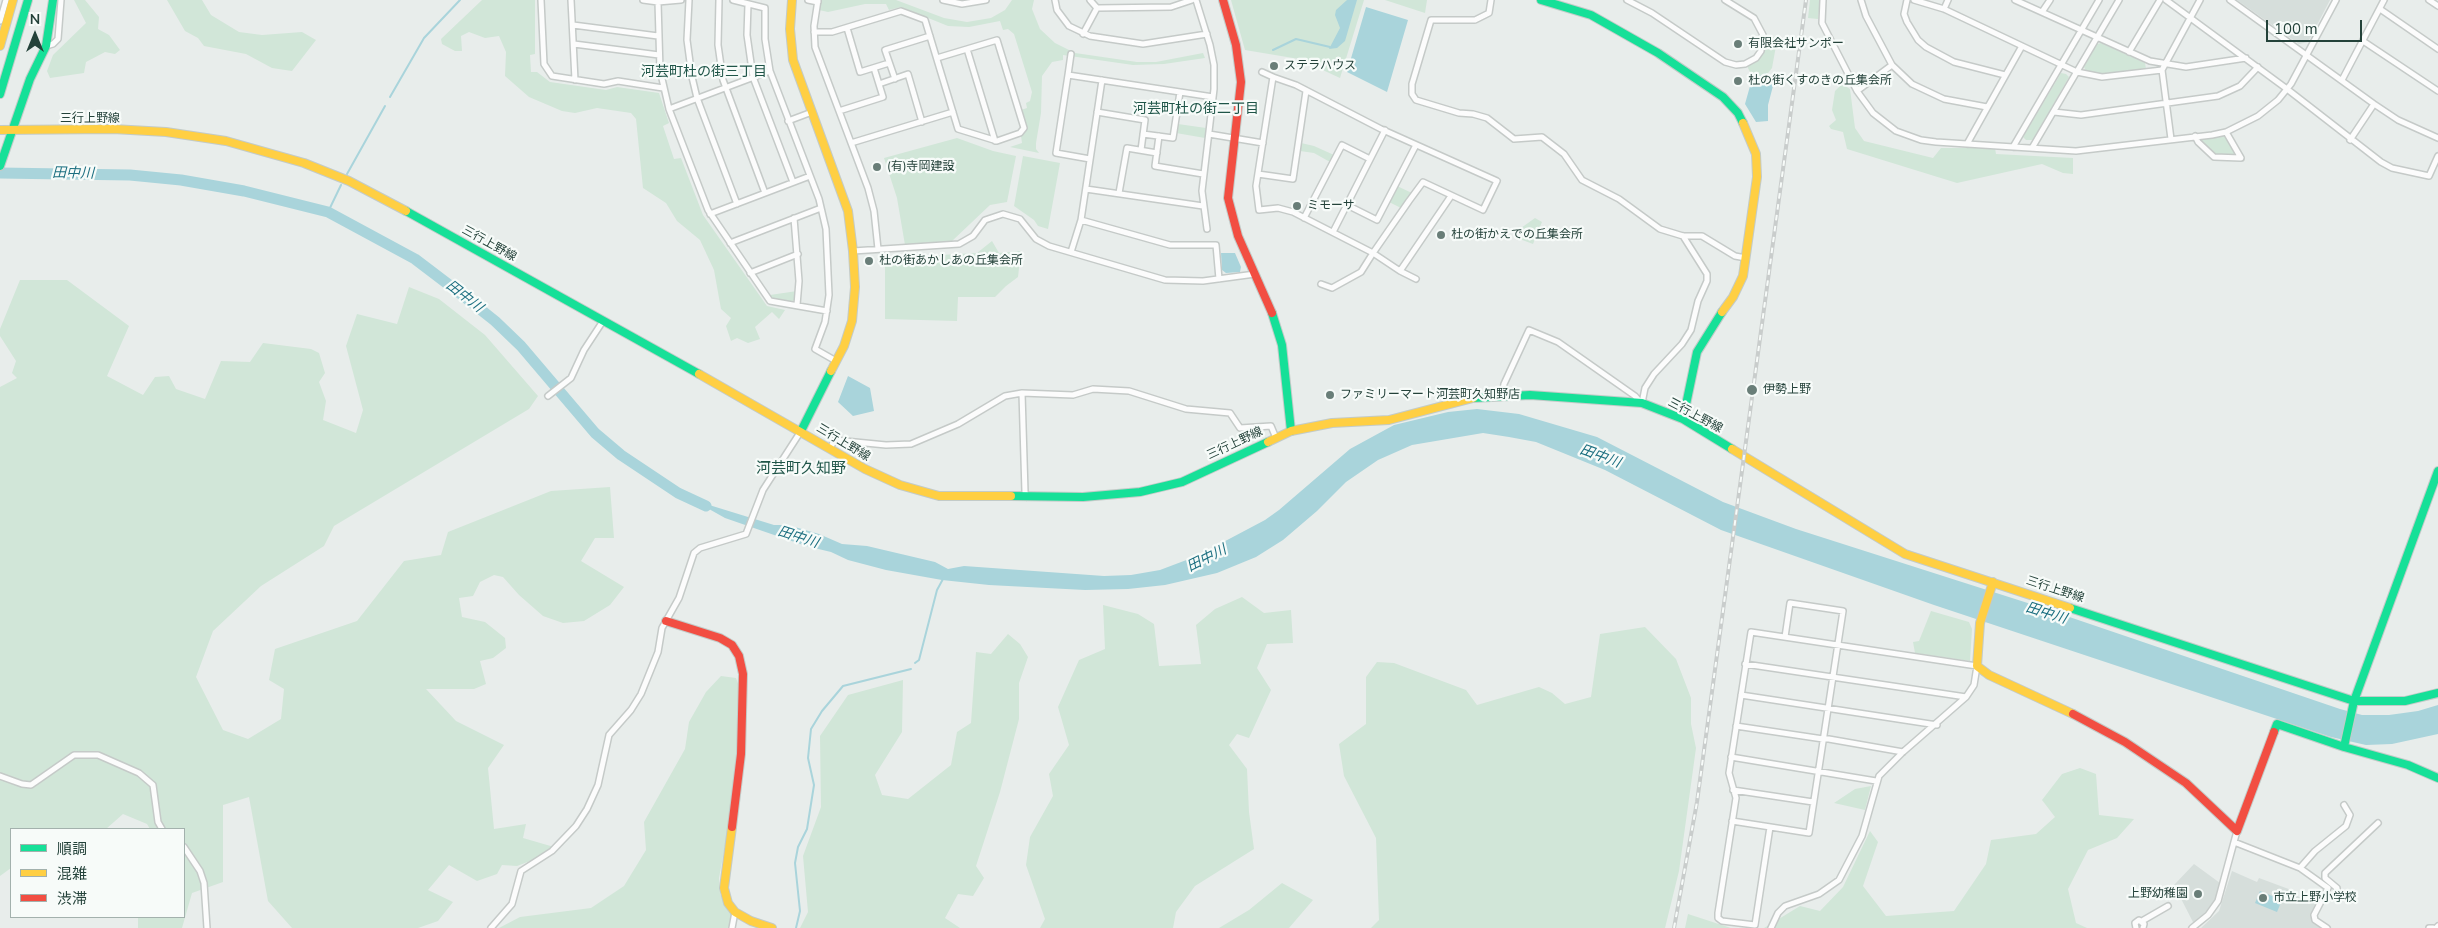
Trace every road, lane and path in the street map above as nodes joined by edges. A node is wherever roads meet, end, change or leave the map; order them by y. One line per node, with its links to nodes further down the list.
1 (6, 0): 50 (street)
2 (13, 0): 62 (main road)
3 (27, 0): 99 (main road)
4 (53, 0): 63 (main road)
5 (61, 0): 63 (street)
6 (541, 0): 88 (street)
7 (572, 0): 51 (street)
8 (643, 0): 42 (street)
9 (682, 0): 42 (street)
10 (689, 0): 101 (street)
11 (719, 0): 92 (street)
12 (733, 0): 43 (street)
13 (792, 0): 107 (main road)
14 (808, 0): 41 (street)
15 (943, 0): 16 (street)
16 (986, 0)
17 (1055, 0): 55 (street)
18 (1090, 0): 45 (street)
19 (1194, 0): 45 (street); 56 (street)
20 (1223, 0): 122 (main road)
21 (1491, 0): 156 (street)
22 (1542, 0): 163 (main road)
23 (1628, 0): 24 (street)
24 (1725, 0)
25 (1823, 0): 96 (street)
26 (1861, 0): 76 (street)
27 (1907, 0): 84 (street)
28 (1914, 0): 46 (street)
29 (1948, 0): 46 (street)
30 (2015, 0): 48 (street)
31 (2050, 0): 48 (street)
32 (2099, 0): 53 (street)
33 (2120, 0): 59 (street)
34 (2160, 0): 67 (street)
35 (2166, 0): 49 (street)
36 (2200, 0): 49 (street)
37 (2230, 0): 70 (street)
38 (2336, 0): 70 (street)
39 (2384, 0): 47 (street)
40 (2429, 0): 44 (street)
41 (818, 1): 54 (street)
42 (658, 2): 57 (street)
43 (748, 4): 80 (street); 85 (street)
44 (2438, 6)
45 (1096, 8): 55 (street)
46 (1944, 9): 64 (street)
47 (2380, 9): 60 (street); 66 (street)
48 (2042, 12): 53 (street)
49 (2191, 17): 72 (street); 75 (street)
50 (0, 21)
51 (573, 25): 57 (street); 61 (street)
52 (846, 28): 54 (street); 58 (street); 78 (street)
53 (2082, 30): 59 (street); 74 (street)
54 (814, 32): 106 (street)
55 (1083, 34): 56 (street)
56 (1207, 34): 100 (street)
57 (658, 36): 69 (street)
58 (930, 36): 71 (street); 73 (street)
59 (2098, 37): 67 (street); 82 (street)
60 (2363, 41): 90 (street); 97 (street)
61 (574, 44): 69 (street); 88 (street)
62 (0, 46)
63 (46, 46): 114 (main road)
64 (2022, 46): 74 (street); 84 (street)
65 (967, 49): 71 (street); 125 (street); 125 (street)
66 (2438, 49)
67 (2129, 52): 75 (street)
68 (1072, 54): 83 (street)
69 (659, 55): 93 (street)
70 (2307, 56): 90 (street); 94 (street)
71 (937, 58): 108 (street)
72 (2246, 58): 75 (street); 77 (street)
73 (889, 63): 78 (street); 87 (street)
74 (2062, 64): 82 (street); 130 (street)
75 (2165, 64): 79 (street)
76 (1892, 65): 96 (street); 104 (street)
77 (2258, 67): 94 (street); 102 (street)
78 (874, 68): 91 (street)
79 (2162, 70): 82 (street); 102 (street)
80 (770, 71): 85 (street); 111 (street)
81 (1262, 72): 86 (street)
82 (2077, 72): 110 (street)
83 (1068, 75): 89 (street); 135 (street)
84 (2005, 75): 104 (street)
85 (753, 77): 92 (street); 141 (street)
86 (1273, 77): 95 (street); 127 (street)
87 (895, 79): 91 (street); 112 (street)
88 (575, 80): 93 (street)
89 (1102, 80): 98 (street); 109 (street)
90 (2342, 80): 103 (street)
91 (879, 84): 106 (street)
92 (725, 87): 101 (street); 143 (street)
93 (663, 88): 105 (street)
94 (2287, 89): 116 (street); 124 (street)
95 (1306, 91): 115 (street); 139 (street)
96 (1857, 91): 128 (street)
97 (2438, 91)
98 (1180, 92): 100 (street); 119 (street)
99 (0, 94)
100 (1214, 97): 118 (street)
101 (697, 98): 105 (street); 146 (street)
102 (2166, 104): 110 (street); 123 (street)
103 (2374, 104): 121 (street); 124 (street)
104 (1987, 107): 128 (street)
105 (669, 109): 150 (street)
106 (839, 111): 126 (street)
107 (812, 112): 111 (street); 159 (main road)
108 (953, 112): 112 (street); 125 (street)
109 (1097, 112): 117 (street); 135 (street)
110 (2054, 112): 131 (street)
111 (788, 120): 140 (street)
112 (922, 122): 126 (street)
113 (0, 130): 114 (main road, 三行上野線)
114 (12, 130): 137 (main road); 172 (main road, 三行上野線)
115 (1385, 130): 129 (street); 136 (street)
116 (2226, 132): 120 (street); 120 (street)
117 (1143, 134): 119 (street); 132 (street)
118 (1209, 134): 122 (street); 138 (street)
119 (1159, 136): 133 (street)
120 (2195, 136): 123 (street)
121 (2438, 138)
122 (1235, 139): 127 (street); 166 (main road)
123 (2171, 139): 131 (street)
124 (2350, 140): 134 (street)
125 (995, 141)
126 (851, 143): 158 (street)
127 (1263, 143): 139 (street)
128 (1967, 144): 130 (street)
129 (1416, 145): 145 (street); 147 (street)
130 (2013, 147): 131 (street)
131 (2032, 148)
132 (1140, 150): 133 (street); 144 (street)
133 (1157, 152): 138 (street)
134 (2438, 156)
135 (1090, 159): 142 (street)
136 (1370, 159): 147 (street); 152 (street)
137 (0, 166)
138 (1203, 174): 148 (street)
139 (1258, 174): 152 (street)
140 (810, 176): 141 (street); 149 (street)
141 (793, 182): 143 (street)
142 (1086, 189): 144 (street); 153 (street)
143 (765, 193): 146 (street)
144 (1119, 193): 148 (street)
145 (1451, 196): 162 (street); 164 (street)
146 (737, 204): 150 (street)
147 (1347, 205): 155 (street)
148 (1204, 206): 154 (street)
149 (821, 208): 151 (street); 171 (street)
150 (710, 214): 157 (street)
151 (794, 218): 157 (street); 161 (street)
152 (1304, 218): 155 (street)
153 (1080, 220): 160 (street); 167 (street)
154 (1207, 229)
155 (1333, 232): 162 (street)
156 (1683, 236): 163 (street); 177 (street)
157 (730, 243): 165 (street)
158 (878, 249): 159 (street); 160 (street)
159 (853, 251): 173 (main road)
160 (1071, 252): 167 (street)
161 (798, 254): 165 (street); 170 (street)
162 (1373, 254): 164 (street); 169 (street)
163 (1746, 258): 178 (main road)
164 (1400, 271): 168 (street)
165 (750, 273): 170 (street)
166 (1255, 274): 167 (street); 180 (main road)
167 (1219, 279)
168 (1416, 279)
169 (1321, 284)
170 (797, 305): 171 (street)
171 (827, 311): 173 (street)
172 (603, 321): 176 (street); 179 (main road, 三行上野線)
173 (836, 361): 179 (main road)
174 (1022, 393): 181 (street); 182 (street); 184 (street)
175 (1502, 395): 177 (main road, 三行上野線); 177 (street); 180 (main road, 三行上野線)
176 (548, 396)
177 (1642, 403): 178 (main road, 三行上野線)
178 (1683, 419): 185 (main road, 三行上野線)
179 (801, 431): 182 (main road, 三行上野線); 186 (street)
180 (1290, 431): 181 (main road, 三行上野線)
181 (1276, 438): 184 (main road, 三行上野線)
182 (830, 448): 184 (main road, 三行上野線)
183 (2438, 471): 195 (main road)
184 (1026, 497)
185 (1992, 584): 190 (main road); 195 (main road, 三行上野線)
186 (666, 622): 220 (main road); 224 (street)
187 (1785, 637): 188 (street); 188 (street); 189 (street)
188 (1838, 645): 190 (street); 191 (street)
189 (1746, 664): 191 (street); 193 (street)
190 (1977, 666): 194 (street); 214 (main road)
191 (1832, 677): 194 (street); 196 (street)
192 (2438, 693): 195 (main road, 三行上野線)
193 (1741, 695): 196 (street); 198 (street)
194 (1966, 697): 197 (street)
195 (2353, 704): 200 (main road)
196 (1827, 708): 197 (street); 199 (street)
197 (1936, 725): 201 (street)
198 (1736, 726): 199 (street); 202 (street)
199 (1823, 738): 201 (street); 203 (street)
200 (2345, 744): 205 (main road); 214 (main road)
201 (1903, 752): 206 (street)
202 (1732, 757): 203 (street); 207 (street)
203 (1818, 771): 206 (street); 208 (street)
204 (0, 776): 213 (street)
205 (2438, 778)
206 (1876, 781): 227 (street)
207 (1733, 790): 208 (street); 210 (street)
208 (1813, 802): 212 (street)
209 (2344, 805): 217 (street)
210 (1732, 821): 212 (street); 212 (street)
211 (2378, 824): 218 (street)
212 (1770, 827)
213 (161, 828)
214 (2237, 830): 215 (street)
215 (2234, 842): 217 (street); 229 (street)
216 (185, 848): 223 (street)
217 (2300, 868): 230 (street)
218 (2337, 891)
219 (2168, 906): 221 (street)
220 (735, 912): 225 (street); 226 (main road)
221 (2142, 921): 222 (street); 228 (street)
222 (2134, 924)
223 (208, 928)
224 (491, 928)
225 (732, 928)
226 (772, 928)
227 (1770, 928)
228 (2144, 928)
229 (2192, 928)
230 (2327, 928)

